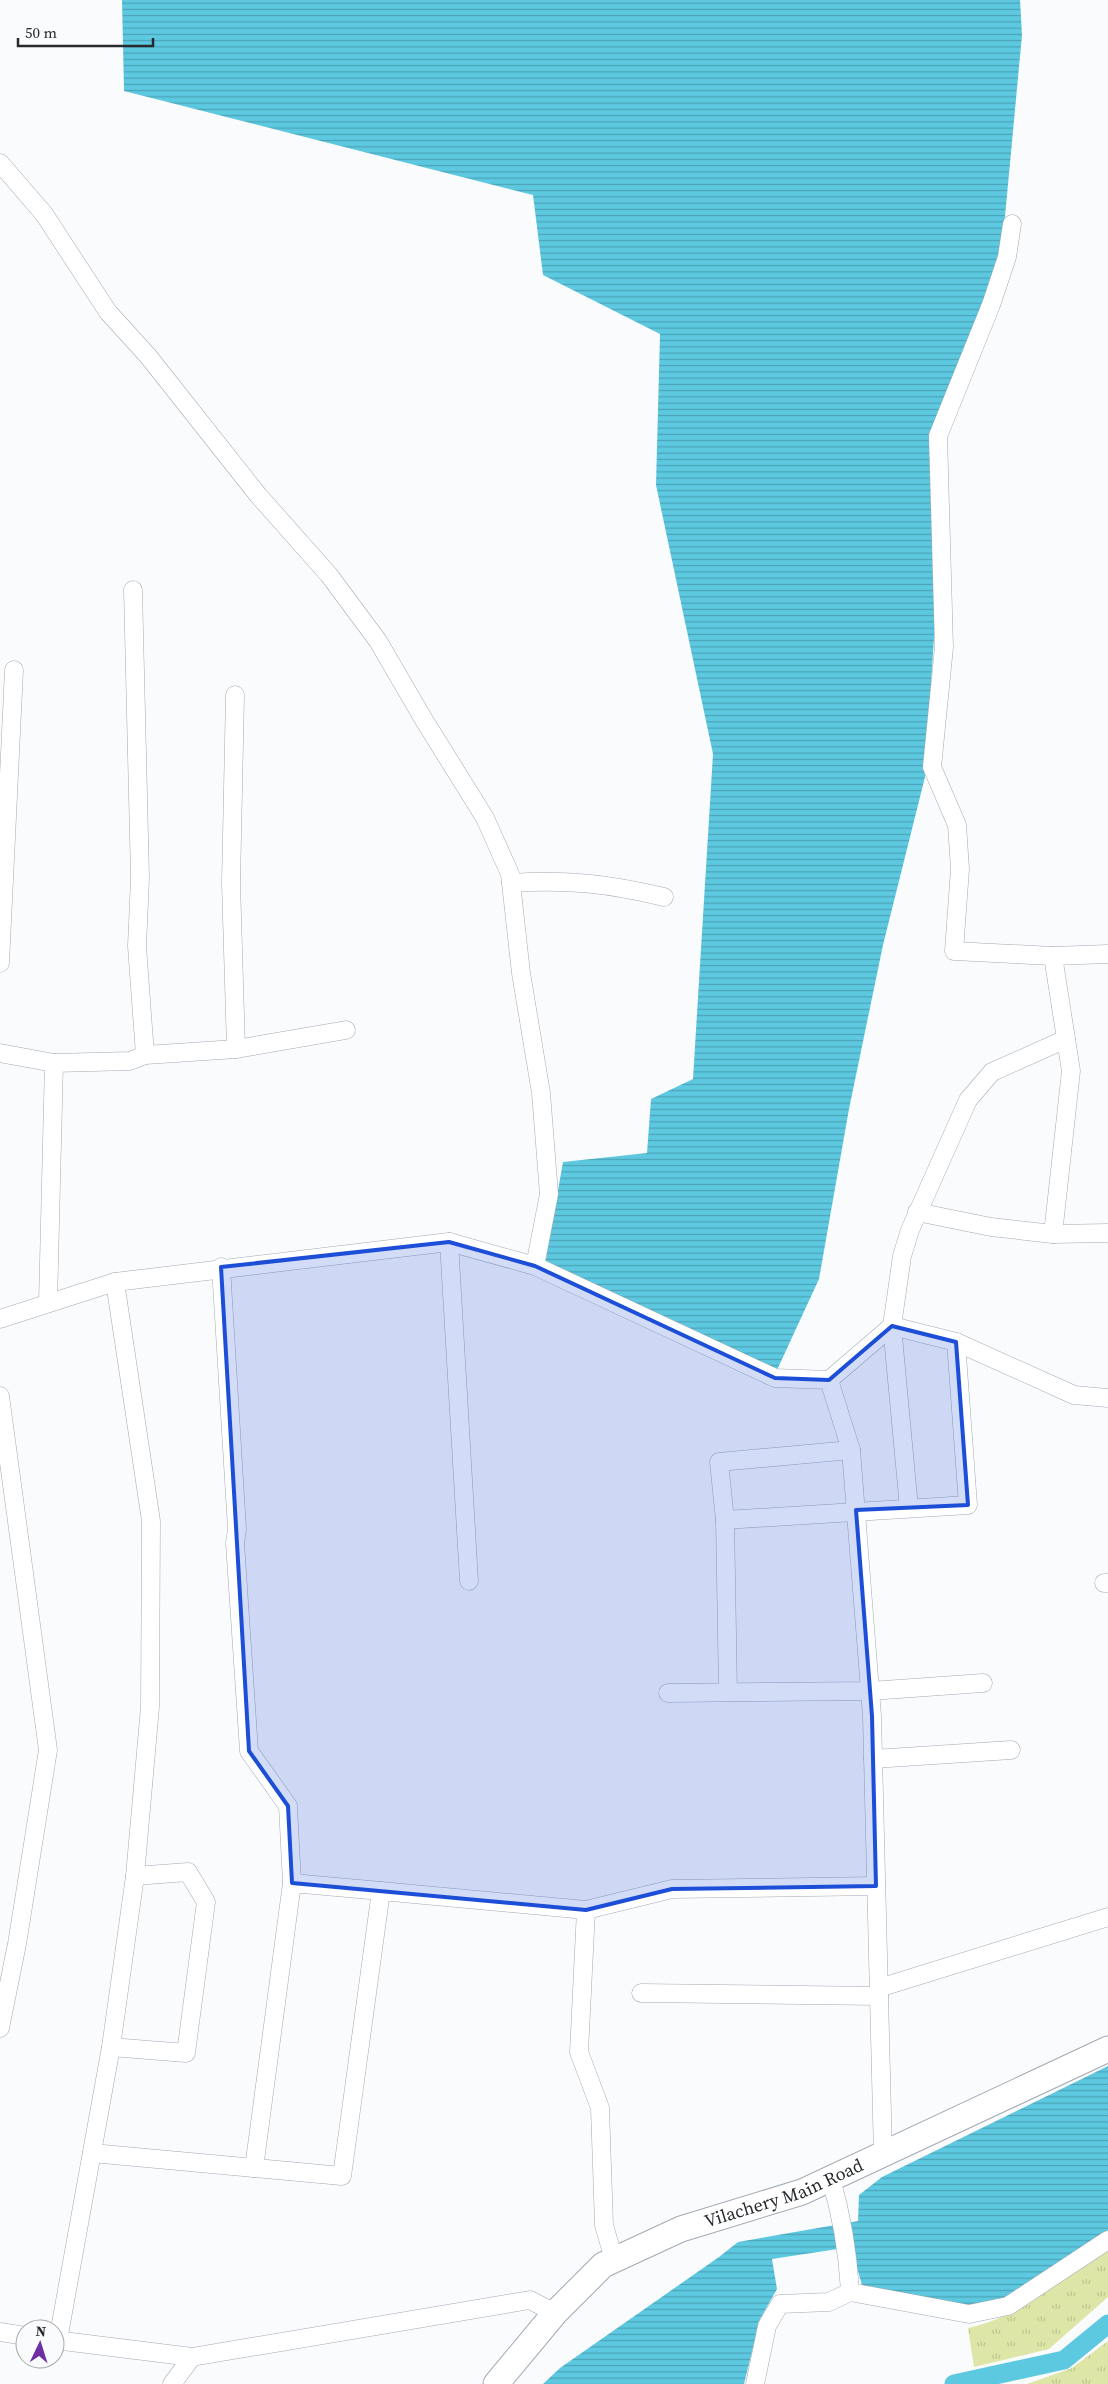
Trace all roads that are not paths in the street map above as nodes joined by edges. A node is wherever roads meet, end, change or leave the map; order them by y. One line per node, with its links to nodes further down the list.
1 (0, 163): 6 (street)
2 (1012, 224): 9 (street)
3 (133, 590): 15 (street)
4 (14, 670): 10 (street)
5 (235, 695): 13 (street)
6 (511, 883): 7 (street); 21 (street)
7 (664, 897)
8 (1108, 954): 9 (street)
9 (1053, 956): 12 (street)
10 (0, 963)
11 (346, 1030): 13 (street)
12 (1066, 1039): 17 (street); 19 (street)
13 (236, 1049): 15 (street)
14 (0, 1054): 16 (street)
15 (145, 1055): 16 (street)
16 (54, 1063): 24 (street)
17 (917, 1212): 19 (street); 26 (street)
18 (1108, 1233): 19 (street)
19 (1053, 1234)
20 (449, 1242): 21 (street); 22 (street); 35 (street)
21 (535, 1266): 28 (street)
22 (220, 1267): 23 (street); 43 (street)
23 (115, 1282): 24 (street); 42 (street)
24 (48, 1303): 25 (street)
25 (0, 1319)
26 (892, 1326): 27 (street); 28 (street); 32 (street)
27 (956, 1342): 30 (street); 32 (street)
28 (829, 1380): 31 (street)
29 (0, 1396): 50 (street)
30 (1108, 1398)
31 (851, 1450): 33 (street); 34 (street)
32 (909, 1508): 33 (street)
33 (856, 1510): 34 (street); 37 (street)
34 (726, 1520): 38 (street)
35 (469, 1581)
36 (983, 1683): 37 (street)
37 (870, 1691): 38 (street); 41 (street)
38 (728, 1692): 39 (street)
39 (668, 1693)
40 (1011, 1750): 41 (street)
41 (874, 1759): 44 (street)
42 (135, 1876): 51 (street); 51 (street)
43 (292, 1883): 45 (street); 55 (street)
44 (876, 1886): 46 (street); 48 (street)
45 (381, 1891): 46 (street); 55 (street)
46 (586, 1910): 58 (street)
47 (1108, 1917): 48 (street)
48 (879, 1992): 49 (street); 54 (street)
49 (641, 1993)
50 (0, 2028)
51 (111, 2047): 53 (street)
52 (1108, 2049): 54 (main road, Vilachery Main Road)
53 (92, 2153): 55 (street); 61 (street)
54 (883, 2155): 56 (main road, Vilachery Main Road)
55 (254, 2168)
56 (831, 2179): 58 (main road, Vilachery Main Road); 59 (street)
57 (1108, 2240): 59 (street)
58 (614, 2260): 60 (main road, Vilachery Main Road)
59 (850, 2292): 68 (street)
60 (555, 2314): 65 (street); 67 (main road, Vilachery Main Road)
61 (60, 2319)
62 (0, 2332): 63 (street)
63 (15, 2334)
64 (65, 2341): 65 (street)
65 (192, 2357): 66 (street)
66 (172, 2384)
67 (496, 2384)
68 (755, 2384)

